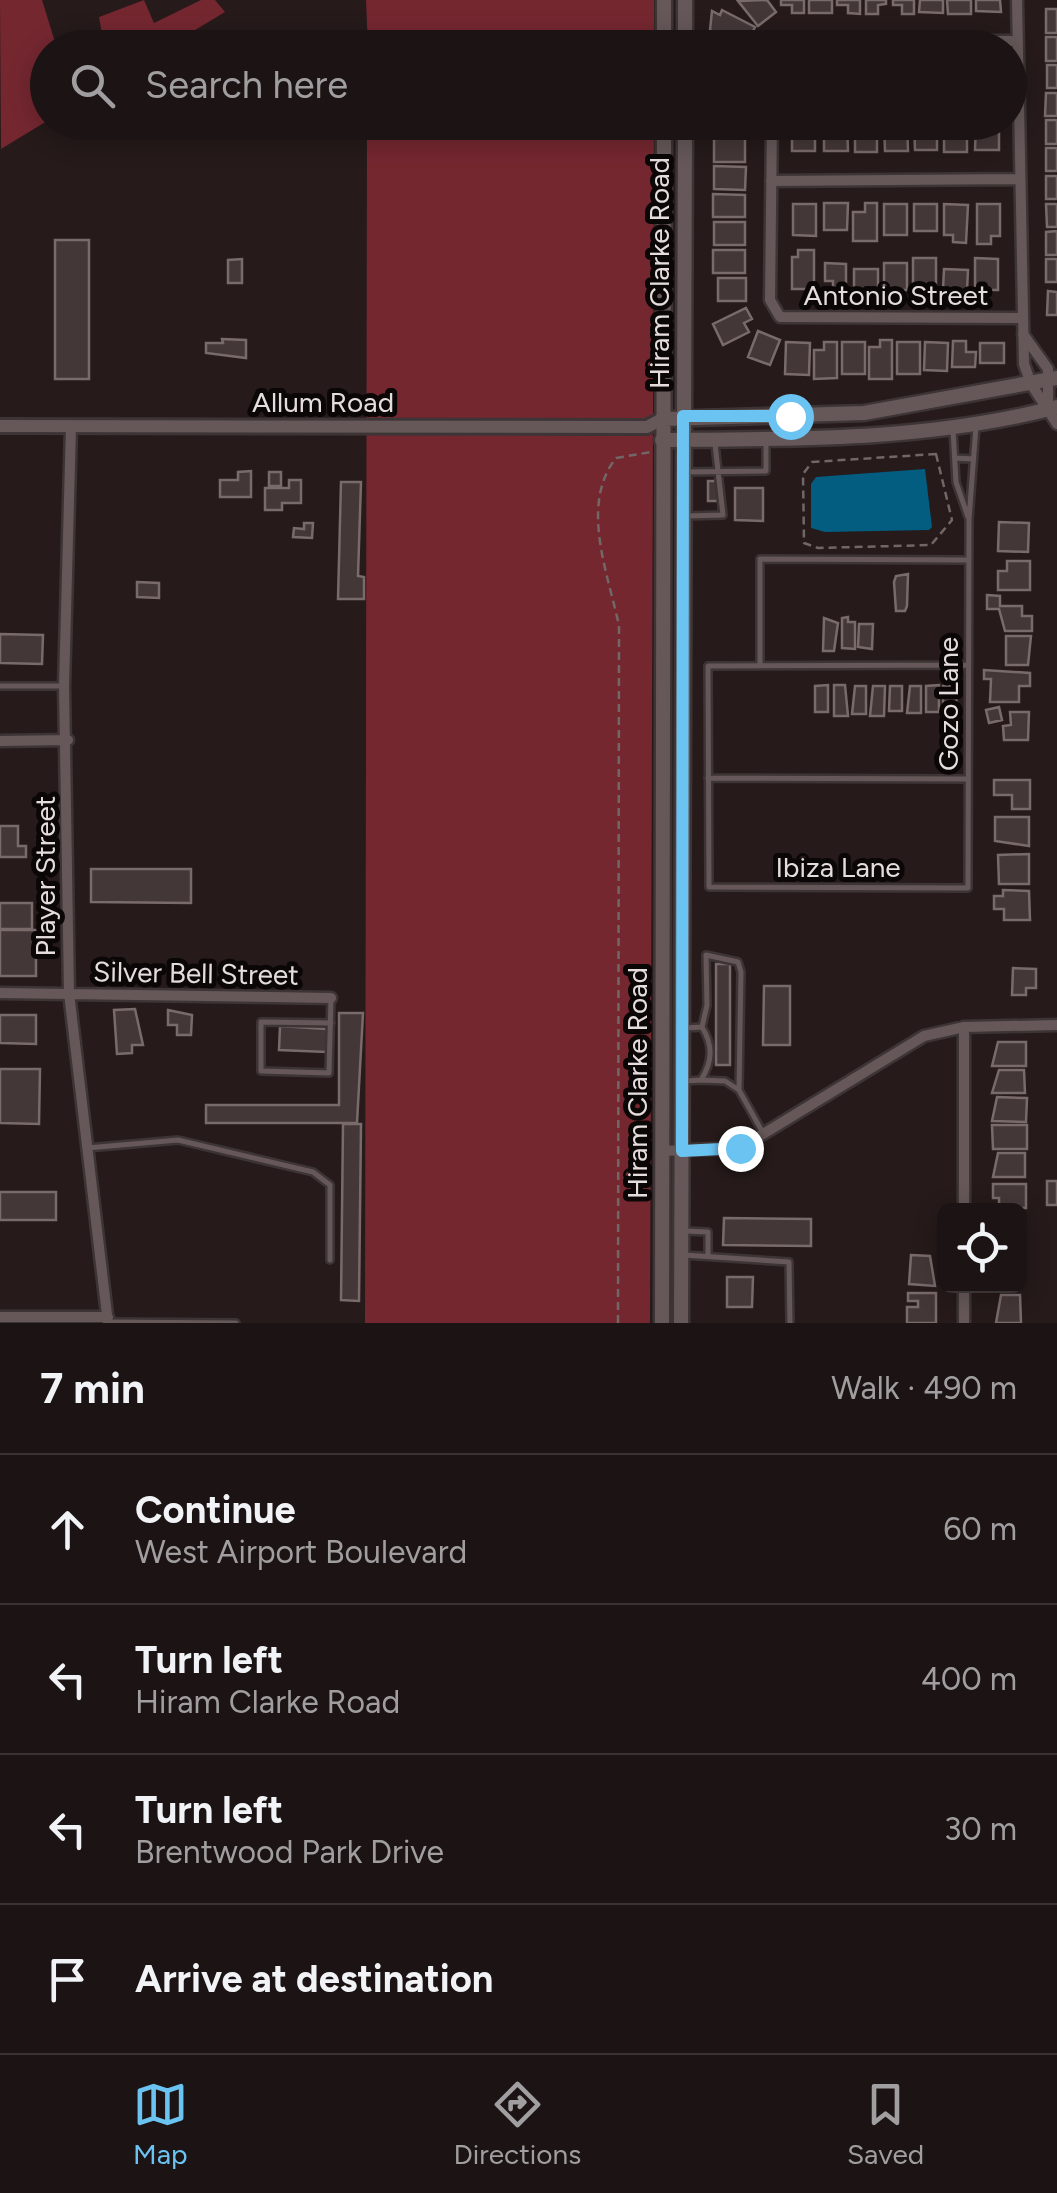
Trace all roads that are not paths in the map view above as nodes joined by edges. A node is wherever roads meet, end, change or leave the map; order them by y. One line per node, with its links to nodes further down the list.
1 (1017, 0): 6 (street)
2 (664, 4): 3 (main road); 4 (main road)
3 (685, 4): 5 (main road)
4 (664, 30)
5 (685, 30)
6 (1017, 30)
7 (664, 140): 11 (main road, Hiram Clarke Road)
8 (684, 140): 13 (main road, Hiram Clarke Road)
9 (772, 140): 14 (street)
10 (1018, 140): 12 (street)
11 (664, 179): 13 (main road); 21 (main road, Hiram Clarke Road)
12 (1018, 179): 14 (street); 15 (street)
13 (684, 180): 20 (main road, Hiram Clarke Road)
14 (771, 181): 15 (street, Antonio Street)
15 (1022, 318): 16 (street)
16 (1022, 334): 17 (street); 18 (street)
17 (1054, 378): 18 (main road); 19 (street)
18 (1031, 384): 19 (street); 20 (main road)
19 (1052, 408): 22 (main road); 23 (street)
20 (683, 416): 21 (main road); 28 (main road, Hiram Clarke Road)
21 (662, 419): 27 (street); 31 (main road, Hiram Clarke Road)
22 (976, 424): 26 (main road); 33 (lane)
23 (1057, 424)
24 (0, 426): 25 (street, Allum Road)
25 (71, 426): 27 (street, Allum Road); 44 (street, Player Street)
26 (953, 427): 30 (main road); 32 (lane)
27 (647, 428): 31 (street)
28 (683, 440): 29 (main road); 31 (main road); 35 (main road, Hiram Clarke Road)
29 (714, 440): 30 (main road); 34 (lane)
30 (766, 440): 34 (lane)
31 (658, 446): 39 (main road, Hiram Clarke Road)
32 (955, 458): 33 (lane); 37 (lane)
33 (973, 459): 37 (lane)
34 (721, 471): 35 (lane); 36 (lane)
35 (683, 472): 36 (main road, Hiram Clarke Road)
36 (683, 516): 40 (main road, Hiram Clarke Road)
37 (968, 520): 38 (lane, Gozo Lane)
38 (968, 560): 41 (lane, Gozo Lane); 42 (lane)
39 (662, 636): 40 (main road); 49 (main road, Hiram Clarke Road)
40 (684, 636): 50 (main road, Hiram Clarke Road)
41 (968, 665): 42 (lane); 48 (lane, Gozo Lane)
42 (760, 666): 47 (lane)
43 (0, 686): 44 (lane)
44 (64, 686): 45 (street, Player Street)
45 (68, 740): 46 (street); 55 (street, Player Street)
46 (0, 741)
47 (708, 778): 48 (lane); 51 (lane, Ibiza Lane)
48 (968, 779): 51 (lane, Gozo Lane)
49 (662, 790): 50 (main road); 52 (main road, Hiram Clarke Road)
50 (684, 790): 53 (main road, Hiram Clarke Road)
51 (968, 888)
52 (662, 946): 53 (main road); 67 (main road, Hiram Clarke Road)
53 (683, 947): 61 (main road, Hiram Clarke Road)
54 (0, 993): 55 (street, Silver Bell Street)
55 (69, 993): 56 (street, Silver Bell Street); 66 (street, Player Street)
56 (332, 998): 57 (lane)
57 (331, 1023): 57 (lane)
58 (1057, 1025): 60 (street)
59 (702, 1027): 61 (lane); 62 (lane); 64 (lane)
60 (964, 1027): 65 (street); 69 (street)
61 (682, 1028): 63 (main road, Hiram Clarke Road)
62 (701, 1080): 63 (lane); 64 (lane)
63 (682, 1082): 68 (main road, Hiram Clarke Road)
64 (739, 1090): 65 (lane)
65 (764, 1135): 68 (street)
66 (87, 1148): 73 (lane); 76 (street, Player Street)
67 (662, 1151): 68 (street); 78 (main road, Hiram Clarke Road)
68 (682, 1151): 70 (main road, Hiram Clarke Road)
69 (964, 1203)
70 (682, 1230): 71 (main road, Hiram Clarke Road); 72 (lane)
71 (682, 1255): 72 (lane); 79 (main road, Hiram Clarke Road)
72 (708, 1256): 80 (lane)
73 (330, 1260)
74 (964, 1293): 81 (street)
75 (0, 1316): 76 (street)
76 (108, 1321): 77 (lane)
77 (236, 1323)
78 (662, 1323)
79 (681, 1323)
80 (790, 1323)
81 (964, 1323)

